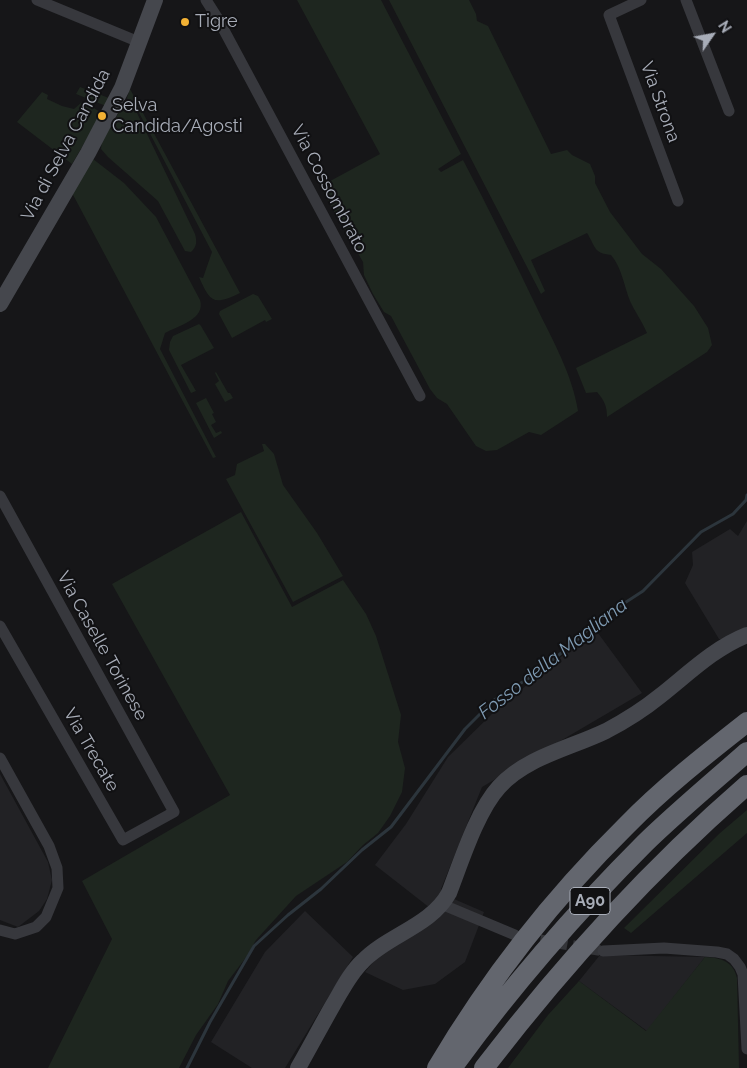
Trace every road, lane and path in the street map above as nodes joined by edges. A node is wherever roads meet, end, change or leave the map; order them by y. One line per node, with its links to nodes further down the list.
1 (37, 0): 6 (street)
2 (154, 0): 6 (main road, Via di Selva Candida)
3 (206, 0): 10 (street, Via Cossombrato)
4 (641, 0): 8 (street, Via Strona)
5 (686, 0): 7 (street)
6 (139, 42): 9 (main road, Via di Selva Candida)
7 (728, 111)
8 (678, 201)
9 (0, 304)
10 (420, 396)
11 (0, 496): 18 (street, Via Caselle Torinese)
12 (0, 626): 18 (street, Via Trecate)
13 (747, 635): 19 (main road)
14 (747, 722): 26 (highway)
15 (747, 752): 27 (highway, A90)
16 (0, 758): 20 (street)
17 (747, 785): 28 (highway, A90)
18 (174, 812)
19 (441, 904): 21 (street); 25 (main road)
20 (0, 930)
21 (515, 935)
22 (603, 951): 23 (street)
23 (744, 965): 24 (street)
24 (747, 1049)
25 (298, 1068)
26 (437, 1068)
27 (452, 1068)
28 (484, 1068)

